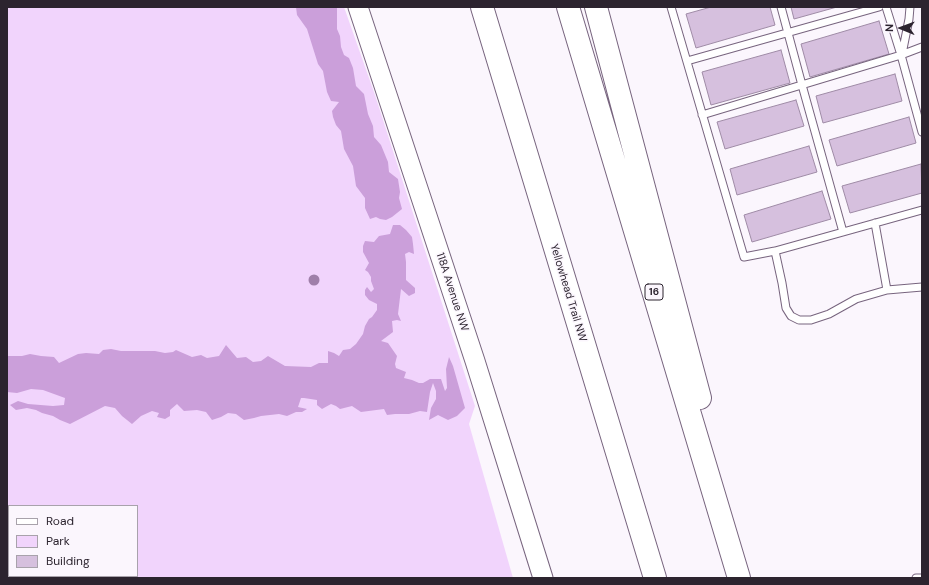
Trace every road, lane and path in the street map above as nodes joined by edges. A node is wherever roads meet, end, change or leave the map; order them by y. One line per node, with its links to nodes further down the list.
1 (358, 7): 25 (street, 118A Avenue NW)
2 (472, 7): 16 (highway)
3 (482, 7): 16 (highway, Yellowhead Trail NW)
4 (568, 7): 27 (highway, 16)
5 (596, 7): 27 (highway)
6 (671, 7): 14 (lane)
7 (781, 7): 11 (lane)
8 (879, 7): 11 (lane)
9 (886, 7): 13 (lane)
10 (910, 7): 13 (lane)
11 (788, 32): 14 (lane); 15 (lane)
12 (922, 47): 13 (lane)
13 (901, 55): 15 (lane); 18 (lane)
14 (687, 61): 17 (lane)
15 (802, 85): 17 (lane); 21 (lane)
16 (514, 110): 26 (highway, Yellowhead Trail NW)
17 (702, 115): 22 (lane)
18 (922, 132)
19 (922, 210): 20 (lane)
20 (875, 223): 21 (lane); 24 (lane)
21 (843, 232): 22 (lane)
22 (775, 251): 24 (lane)
23 (922, 288): 24 (lane)
24 (888, 290)
25 (542, 578)
26 (655, 578)
27 (740, 578)
28 (916, 578): 29 (lane)
29 (922, 578)

